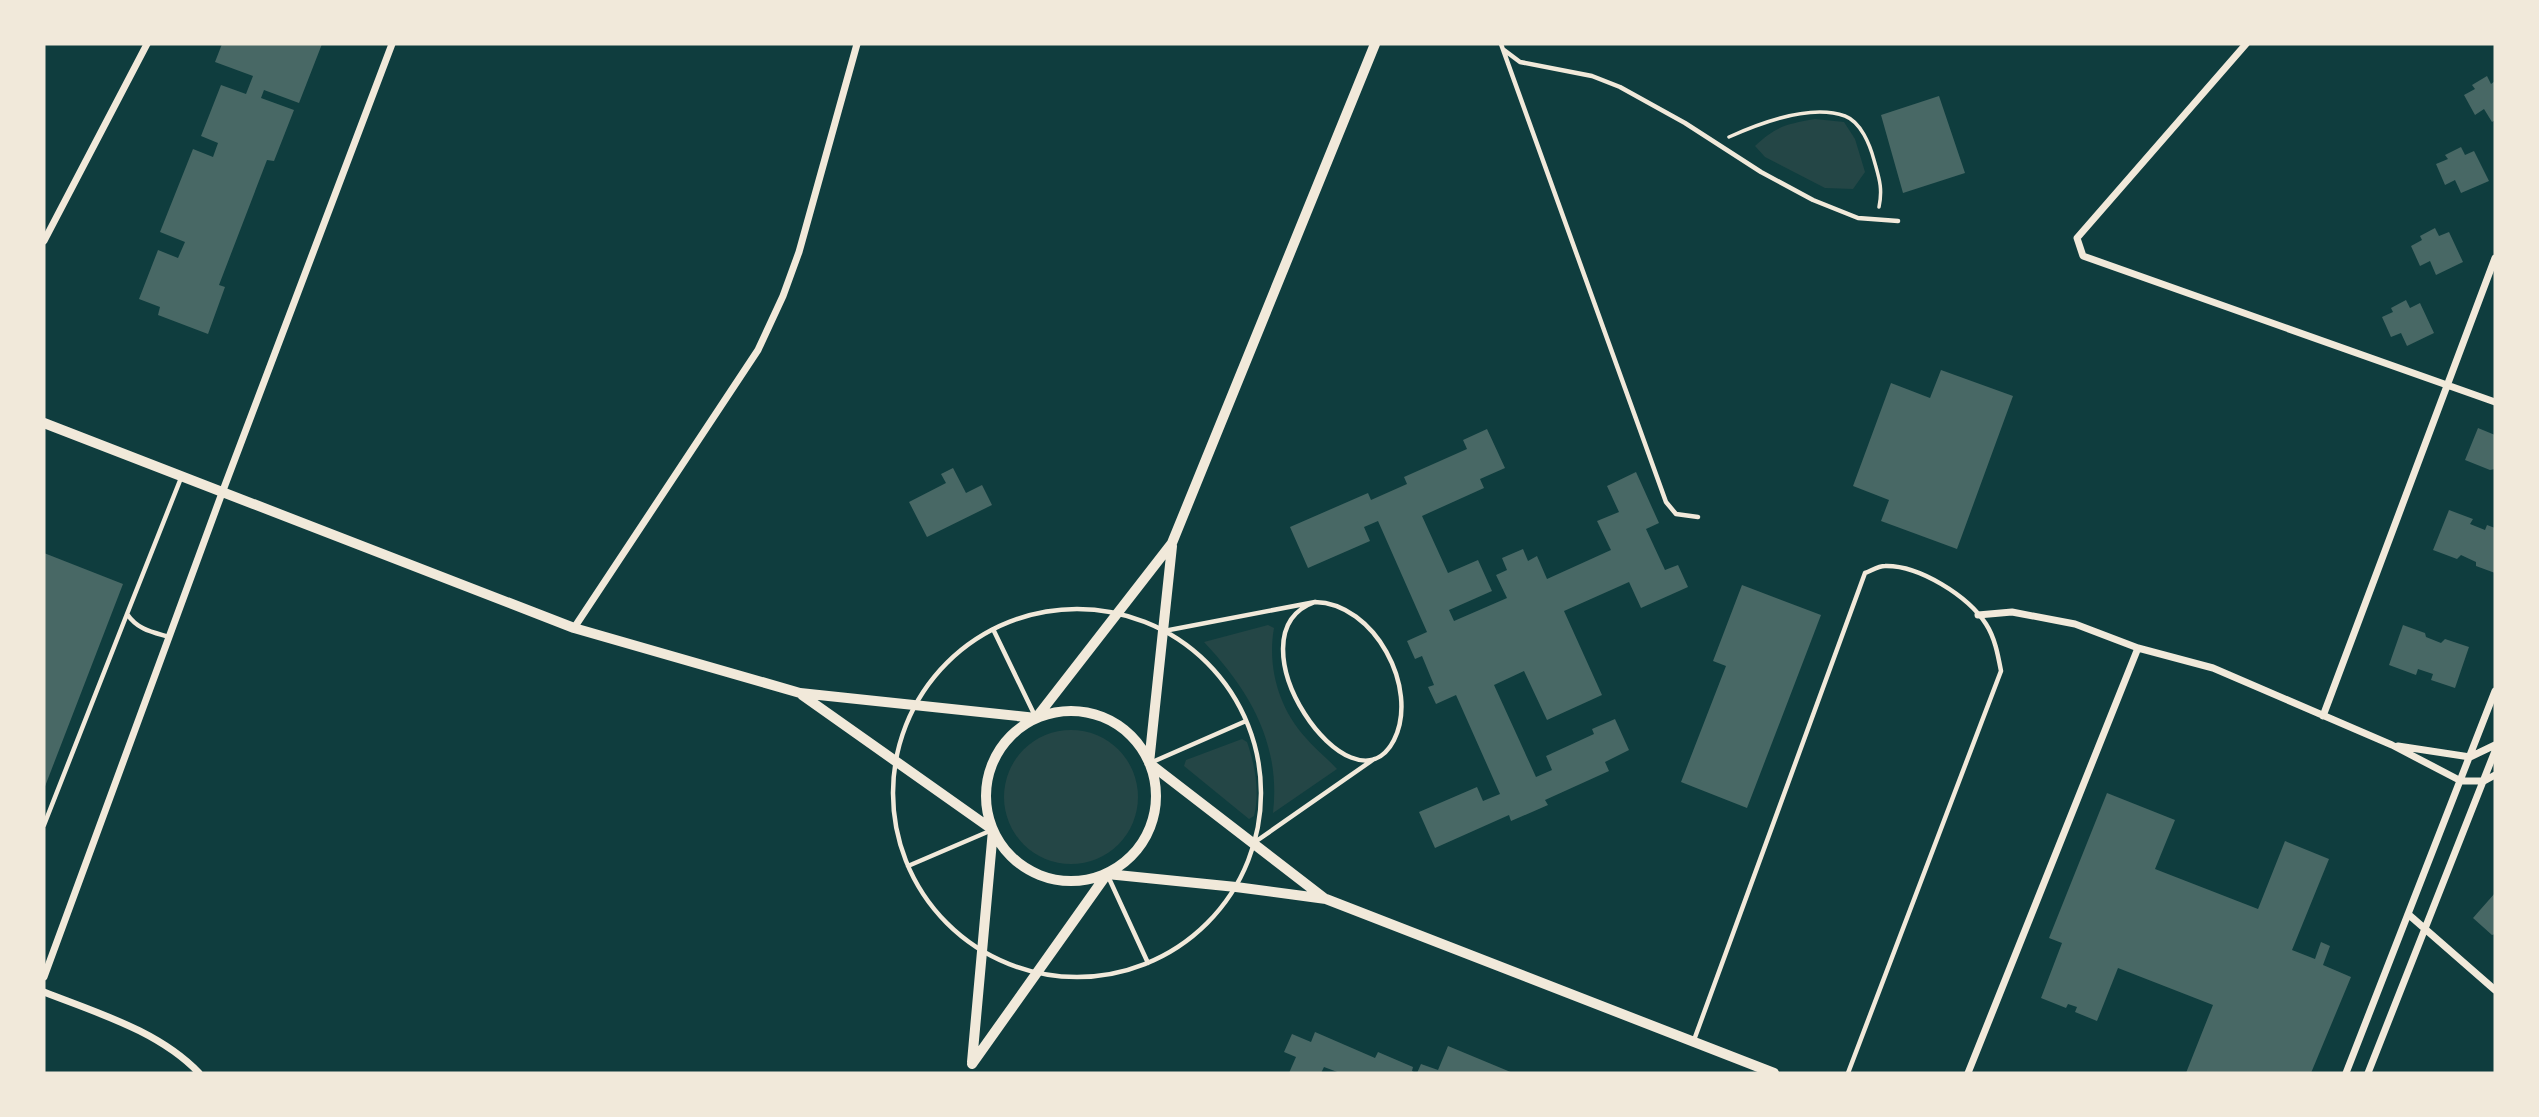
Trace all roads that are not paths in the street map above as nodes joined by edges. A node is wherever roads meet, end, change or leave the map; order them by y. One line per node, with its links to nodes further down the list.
1 (147, 44): 8 (street)
2 (392, 44): 14 (street)
3 (857, 44): 21 (street)
4 (1375, 44): 16 (street)
5 (2246, 44): 10 (street)
6 (1502, 47): 7 (lane); 15 (lane)
7 (1898, 221)
8 (44, 241)
9 (2495, 258): 10 (street)
10 (2448, 385): 11 (street); 29 (street)
11 (2495, 402)
12 (44, 423): 13 (street)
13 (182, 477): 14 (street); 18 (lane)
14 (222, 493): 21 (street); 24 (street)
15 (1698, 517)
16 (1172, 543): 19 (street); 23 (street)
17 (1315, 602): 23 (lane); 35 (lane); 35 (lane)
18 (127, 614): 24 (lane); 42 (lane)
19 (1117, 614): 22 (lane); 23 (lane); 30 (street)
20 (1978, 615): 25 (street); 57 (lane); 61 (lane)
21 (574, 628): 27 (street)
22 (993, 629): 28 (lane); 30 (lane)
23 (1163, 631): 31 (lane); 38 (street)
24 (169, 637): 54 (street)
25 (2138, 648): 29 (street); 62 (street)
26 (2495, 691): 36 (street)
27 (800, 693): 28 (street); 37 (street)
28 (915, 705): 30 (street); 37 (lane)
29 (2323, 716): 32 (street)
30 (1037, 719): 38 (street); 43 (street)
31 (1246, 721): 38 (lane); 44 (lane)
32 (2392, 745): 36 (street); 40 (street)
33 (2495, 745): 36 (street)
34 (2495, 751): 41 (street)
35 (1382, 754): 44 (lane)
36 (2470, 757): 40 (street)
37 (896, 759): 43 (street); 45 (lane)
38 (1149, 763): 44 (street); 46 (street)
39 (2495, 775): 41 (street)
40 (2461, 781): 41 (street); 49 (street)
41 (2484, 781): 50 (street)
42 (44, 825)
43 (993, 830): 45 (lane); 46 (street); 51 (street)
44 (1254, 843): 47 (lane); 48 (street)
45 (908, 866): 51 (lane)
46 (1107, 874): 47 (street); 52 (lane); 53 (street)
47 (1236, 887): 48 (street); 52 (lane)
48 (1326, 899): 57 (street)
49 (2408, 914): 50 (street); 63 (street)
50 (2426, 930): 55 (street); 64 (street)
51 (983, 952): 53 (lane); 58 (street)
52 (1147, 963): 53 (lane)
53 (1036, 972): 58 (street)
54 (44, 977)
55 (2495, 990)
56 (44, 992): 59 (street)
57 (1693, 1042): 60 (street)
58 (970, 1069)
59 (199, 1073)
60 (1774, 1073)
61 (1848, 1073)
62 (1968, 1073)
63 (2346, 1073)
64 (2368, 1073)

